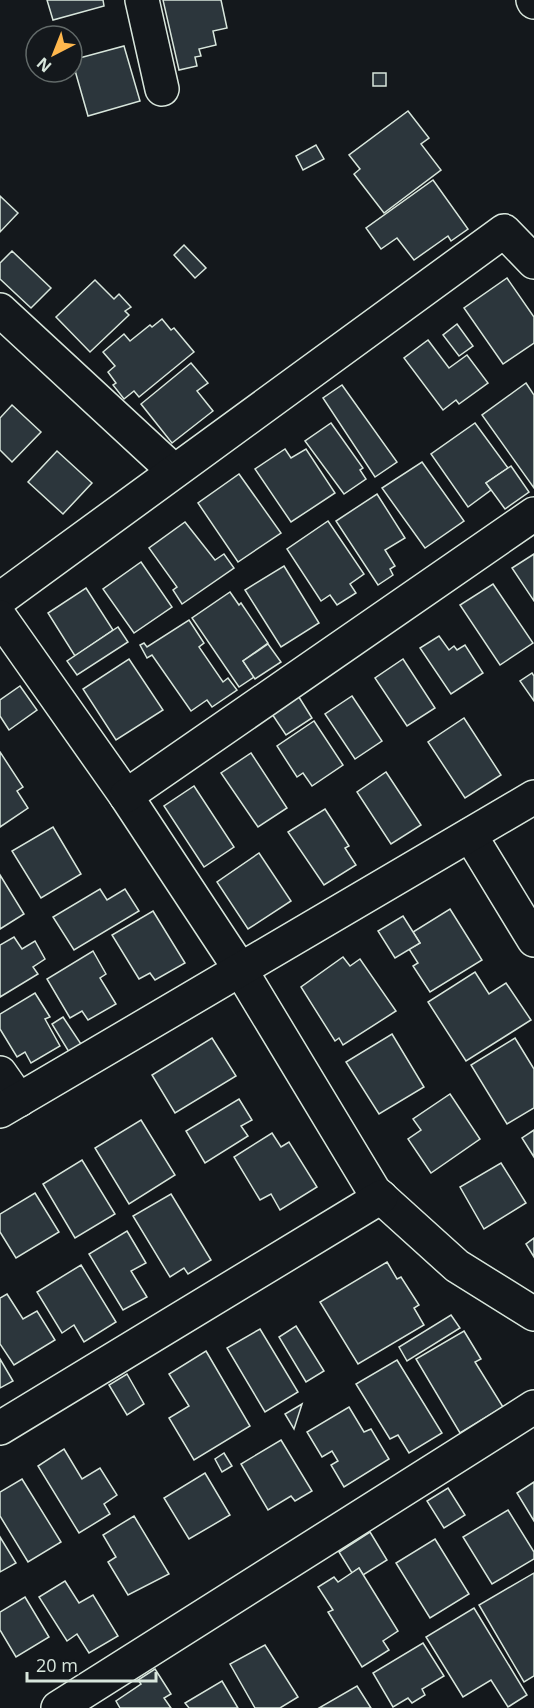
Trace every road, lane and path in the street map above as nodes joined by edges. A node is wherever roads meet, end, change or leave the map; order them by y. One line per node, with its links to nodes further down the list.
1 (142, 0): 2 (street)
2 (162, 89)
3 (534, 262): 5 (street)
4 (0, 310): 5 (street)
5 (174, 471): 7 (street)
6 (534, 514): 9 (street)
7 (0, 599)
8 (0, 617): 9 (street)
9 (126, 796): 13 (street)
10 (534, 797): 11 (street)
11 (470, 835): 12 (street); 13 (street)
12 (534, 940)
13 (240, 969): 15 (street); 16 (street)
14 (0, 1073): 15 (street)
15 (9, 1105)
16 (381, 1197): 17 (street); 19 (street)
17 (534, 1314)
18 (534, 1407): 20 (street)
19 (0, 1428)
20 (58, 1708)

